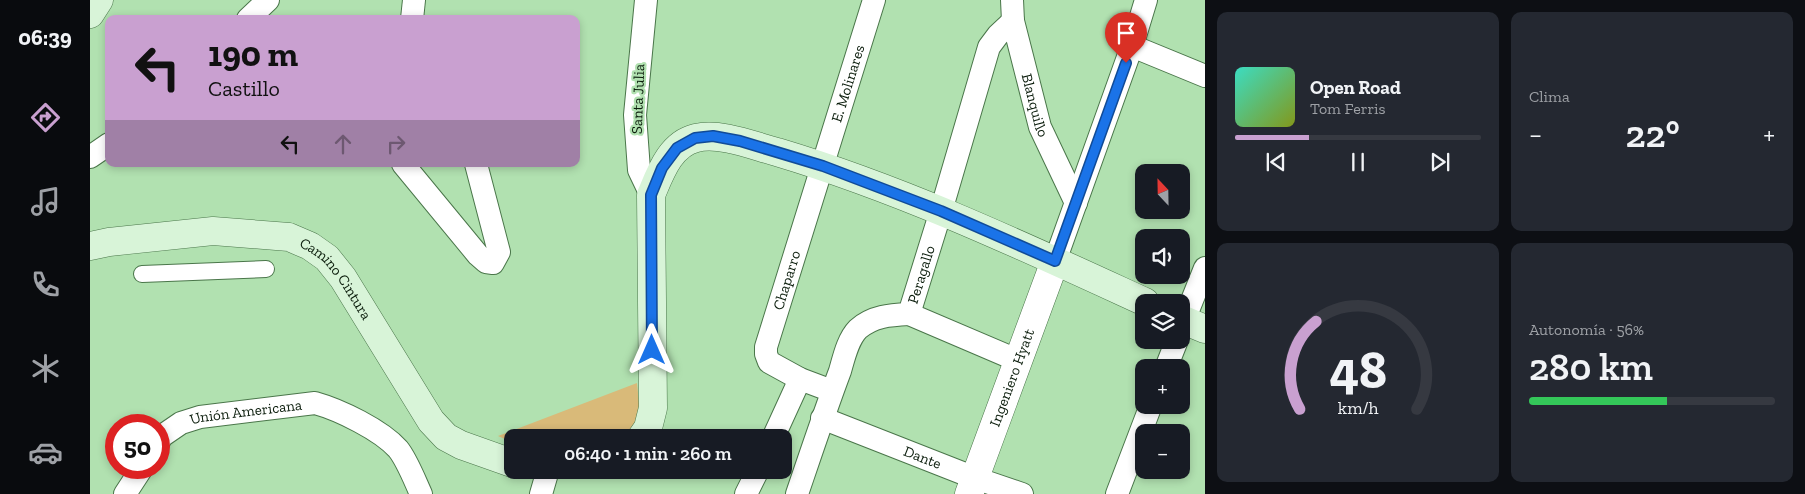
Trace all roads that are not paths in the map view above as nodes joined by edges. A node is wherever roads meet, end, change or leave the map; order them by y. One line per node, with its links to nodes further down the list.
1 (99, 0): 8 (main road)
2 (268, 0): 9 (street)
3 (414, 0): 10 (street)
4 (646, 0): 18 (street, Santa Julia)
5 (874, 0): 15 (street, E. Molinares)
6 (1146, 0): 11 (street)
7 (1013, 11): 19 (street, Blanquillo); 20 (street, Peragallo)
8 (90, 14)
9 (252, 15)
10 (412, 15)
11 (1132, 46): 12 (street); 19 (street)
12 (1205, 76)
13 (105, 147): 14 (street)
14 (90, 157)
15 (823, 166): 18 (main road); 20 (main road); 30 (street, Chaparro)
16 (405, 167): 17 (street)
17 (477, 167)
18 (651, 195): 34 (main road)
19 (1076, 202): 22 (street)
20 (941, 211): 22 (main road); 27 (street, Peragallo)
21 (90, 246): 37 (main road, Camino Cintura)
22 (1055, 261): 26 (main road); 29 (street, Ingeniero Hyatt)
23 (1205, 268): 28 (street)
24 (266, 270): 25 (street)
25 (142, 274)
26 (1135, 297)
27 (908, 314): 29 (street); 31 (street, Peragallo)
28 (1190, 315)
29 (1019, 362): 41 (street, Ingeniero Hyatt)
30 (800, 378): 31 (street, Chaparro); 35 (street)
31 (832, 391): 33 (street, Peragallo)
32 (1148, 414): 48 (street)
33 (822, 418): 41 (street, Dante); 46 (street, Peragallo)
34 (647, 429)
35 (777, 429)
36 (170, 431): 43 (street, Unión Americana)
37 (504, 460)
38 (135, 479): 42 (street)
39 (545, 479): 44 (street)
40 (754, 479): 45 (street)
41 (972, 486): 47 (street, Dante)
42 (125, 494)
43 (422, 494)
44 (541, 494)
45 (746, 494)
46 (797, 494)
47 (1022, 494)
48 (1117, 494)

